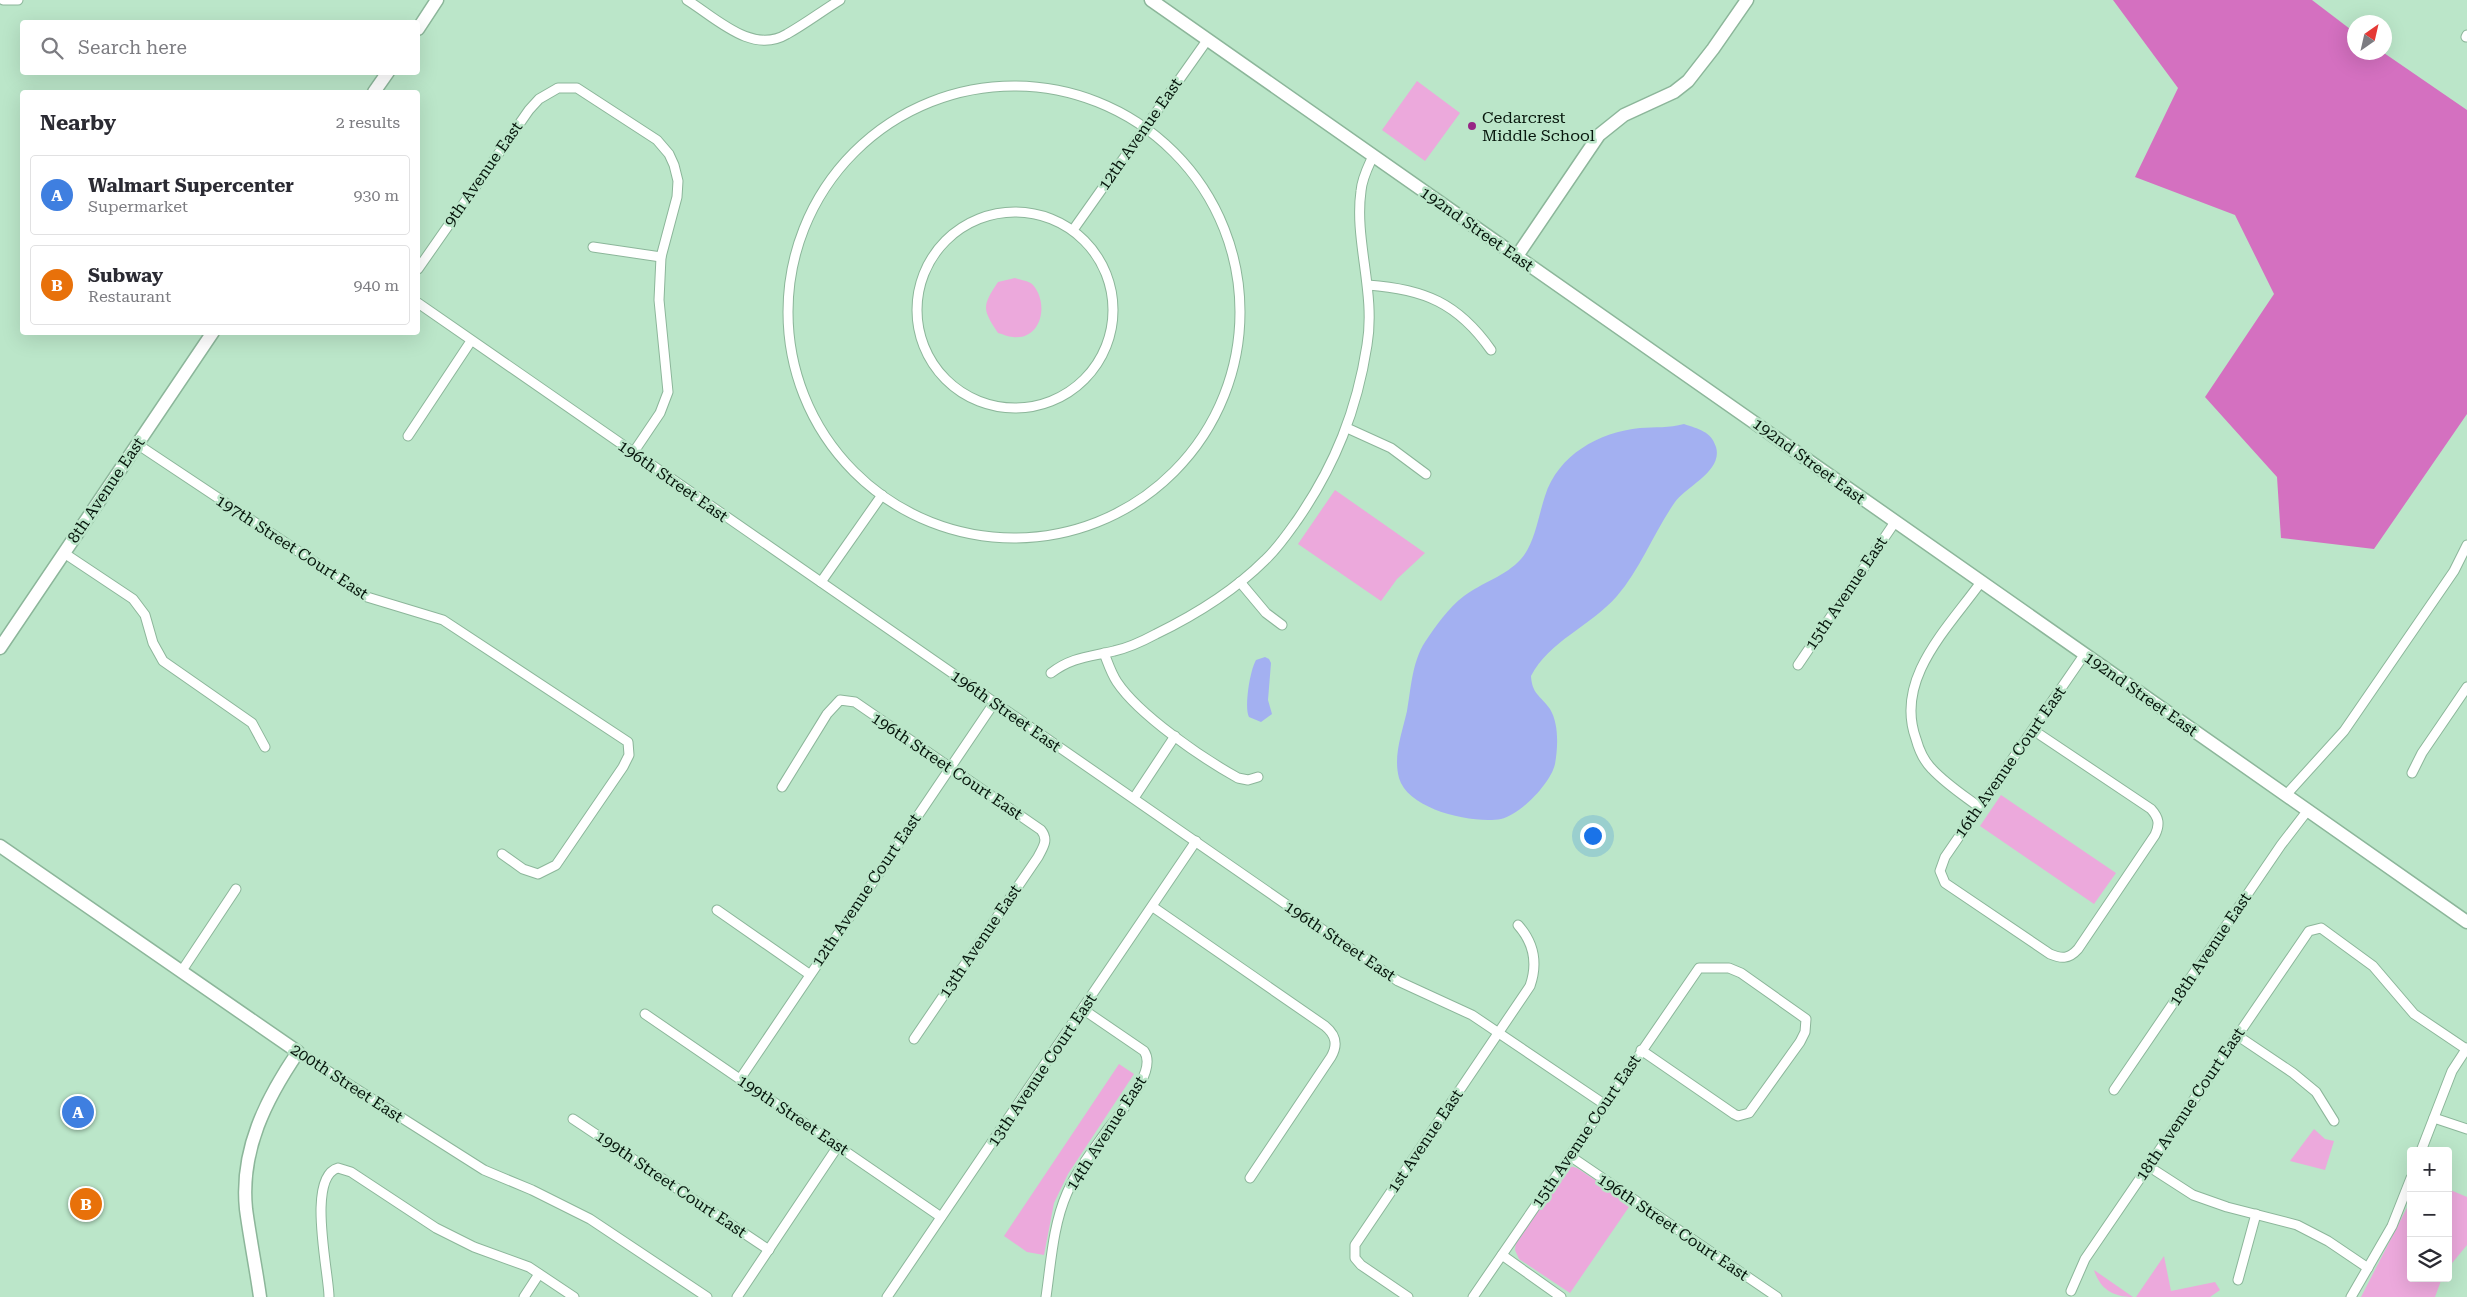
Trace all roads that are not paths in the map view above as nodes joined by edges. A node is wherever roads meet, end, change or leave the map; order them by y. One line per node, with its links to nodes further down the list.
1 (437, 0): 6 (street)
2 (687, 0): 3 (street)
3 (840, 0)
4 (1151, 0): 7 (street, 192nd Street East)
5 (1747, 0): 14 (street)
6 (420, 26)
7 (1208, 39): 10 (street, 12th Avenue East); 11 (street, 192nd Street East)
8 (386, 75): 9 (street)
9 (375, 90)
10 (1145, 127): 12 (street, 12th Avenue East); 27 (street); 27 (street)
11 (1373, 156): 14 (street, 192nd Street East); 17 (street)
12 (1073, 230): 12 (street)
13 (594, 248): 15 (street)
14 (1517, 256): 28 (street, 192nd Street East)
15 (661, 257): 16 (street, 9th Avenue East); 25 (street)
16 (420, 266)
17 (1368, 285): 21 (street); 22 (street)
18 (420, 305): 20 (street, 196th Street East)
19 (211, 335): 24 (street, 8th Avenue East)
20 (471, 340): 23 (street); 25 (street, 196th Street East)
21 (1491, 350)
22 (1347, 428): 26 (street); 32 (street)
23 (408, 436)
24 (137, 444): 30 (street, 8th Avenue East); 56 (street, 197th Street Court East)
25 (633, 453): 31 (street, 196th Street East)
26 (1426, 474)
27 (882, 495): 31 (street)
28 (1895, 522): 33 (street, 192nd Street East); 38 (street, 15th Avenue East)
29 (2467, 545): 49 (street)
30 (64, 553): 35 (street, 8th Avenue East); 44 (street)
31 (822, 582): 41 (street, 196th Street East)
32 (1240, 582): 34 (street); 36 (street)
33 (1981, 582): 37 (street, 192nd Street East); 51 (street)
34 (1282, 625)
35 (0, 648)
36 (1104, 653): 39 (street); 43 (street)
37 (2084, 655): 42 (street, 16th Avenue Court East); 49 (street, 192nd Street East)
38 (1798, 665)
39 (1051, 673)
40 (2467, 688): 46 (street)
41 (994, 703): 45 (street, 12th Avenue Court East); 50 (street, 196th Street East)
42 (2033, 730): 51 (street, 16th Avenue Court East); 51 (street, 16th Avenue Court East)
43 (1175, 736): 47 (street); 50 (street)
44 (265, 747)
45 (950, 767): 48 (street, 196th Street Court East); 54 (street, 196th Street Court East); 63 (street, 12th Avenue Court East)
46 (2412, 773)
47 (1258, 777)
48 (782, 787)
49 (2286, 795): 52 (street, 192nd Street East)
50 (1134, 798): 53 (street, 196th Street East)
51 (1979, 807)
52 (2308, 810): 60 (street, 192nd Street East); 73 (street, 18th Avenue East)
53 (1196, 841): 58 (street, 13th Avenue Court East); 66 (street, 196th Street East)
54 (1046, 843): 68 (street, 13th Avenue East)
55 (0, 846): 62 (street, 200th Street East)
56 (502, 854)
57 (236, 889): 62 (street)
58 (1153, 907): 64 (street, 13th Avenue Court East); 83 (street)
59 (717, 910): 63 (street)
60 (2467, 922)
61 (1518, 925): 66 (street)
62 (181, 972): 71 (street, 200th Street East)
63 (809, 974): 72 (street, 12th Avenue Court East)
64 (1084, 1010): 86 (street, 13th Avenue Court East); 100 (street, 14th Avenue East)
65 (645, 1014): 72 (street, 199th Street East)
66 (1498, 1032): 74 (street, 196th Street East); 101 (street, 1st Avenue East)
67 (2238, 1036): 69 (street, 18th Avenue Court East); 77 (street); 82 (street, 18th Avenue Court East)
68 (914, 1039)
69 (2467, 1048): 75 (street)
70 (1641, 1050): 70 (street, 15th Avenue Court East); 74 (street, 15th Avenue Court East)
71 (298, 1052): 93 (street); 97 (street, 200th Street East)
72 (740, 1079): 79 (street, 199th Street East)
73 (2114, 1090)
74 (1604, 1104): 81 (street, 15th Avenue Court East)
75 (2434, 1118): 78 (street); 80 (street)
76 (573, 1119): 87 (street, 199th Street Court East)
77 (2334, 1120)
78 (2467, 1129)
79 (838, 1146): 86 (street, 199th Street East); 87 (street)
80 (2423, 1147)
81 (1570, 1156): 88 (street, 15th Avenue Court East); 104 (street, 196th Street Court East)
82 (2148, 1166): 85 (street); 92 (street, 18th Avenue Court East)
83 (1250, 1178)
84 (2407, 1188): 89 (street)
85 (2256, 1214): 89 (street); 91 (street)
86 (941, 1217): 99 (street, 13th Avenue Court East)
87 (769, 1250): 98 (street)
88 (1502, 1255): 102 (street, 15th Avenue Court East); 103 (street)
89 (2368, 1268): 105 (street)
90 (539, 1274): 94 (street); 95 (street); 96 (street)
91 (2238, 1280)
92 (2071, 1292)
93 (260, 1297)
94 (330, 1297)
95 (524, 1297)
96 (574, 1297)
97 (707, 1297)
98 (737, 1297)
99 (887, 1297)
100 (1046, 1297)
101 (1408, 1297)
102 (1473, 1297)
103 (1561, 1297)
104 (1777, 1297)
105 (2351, 1297)

